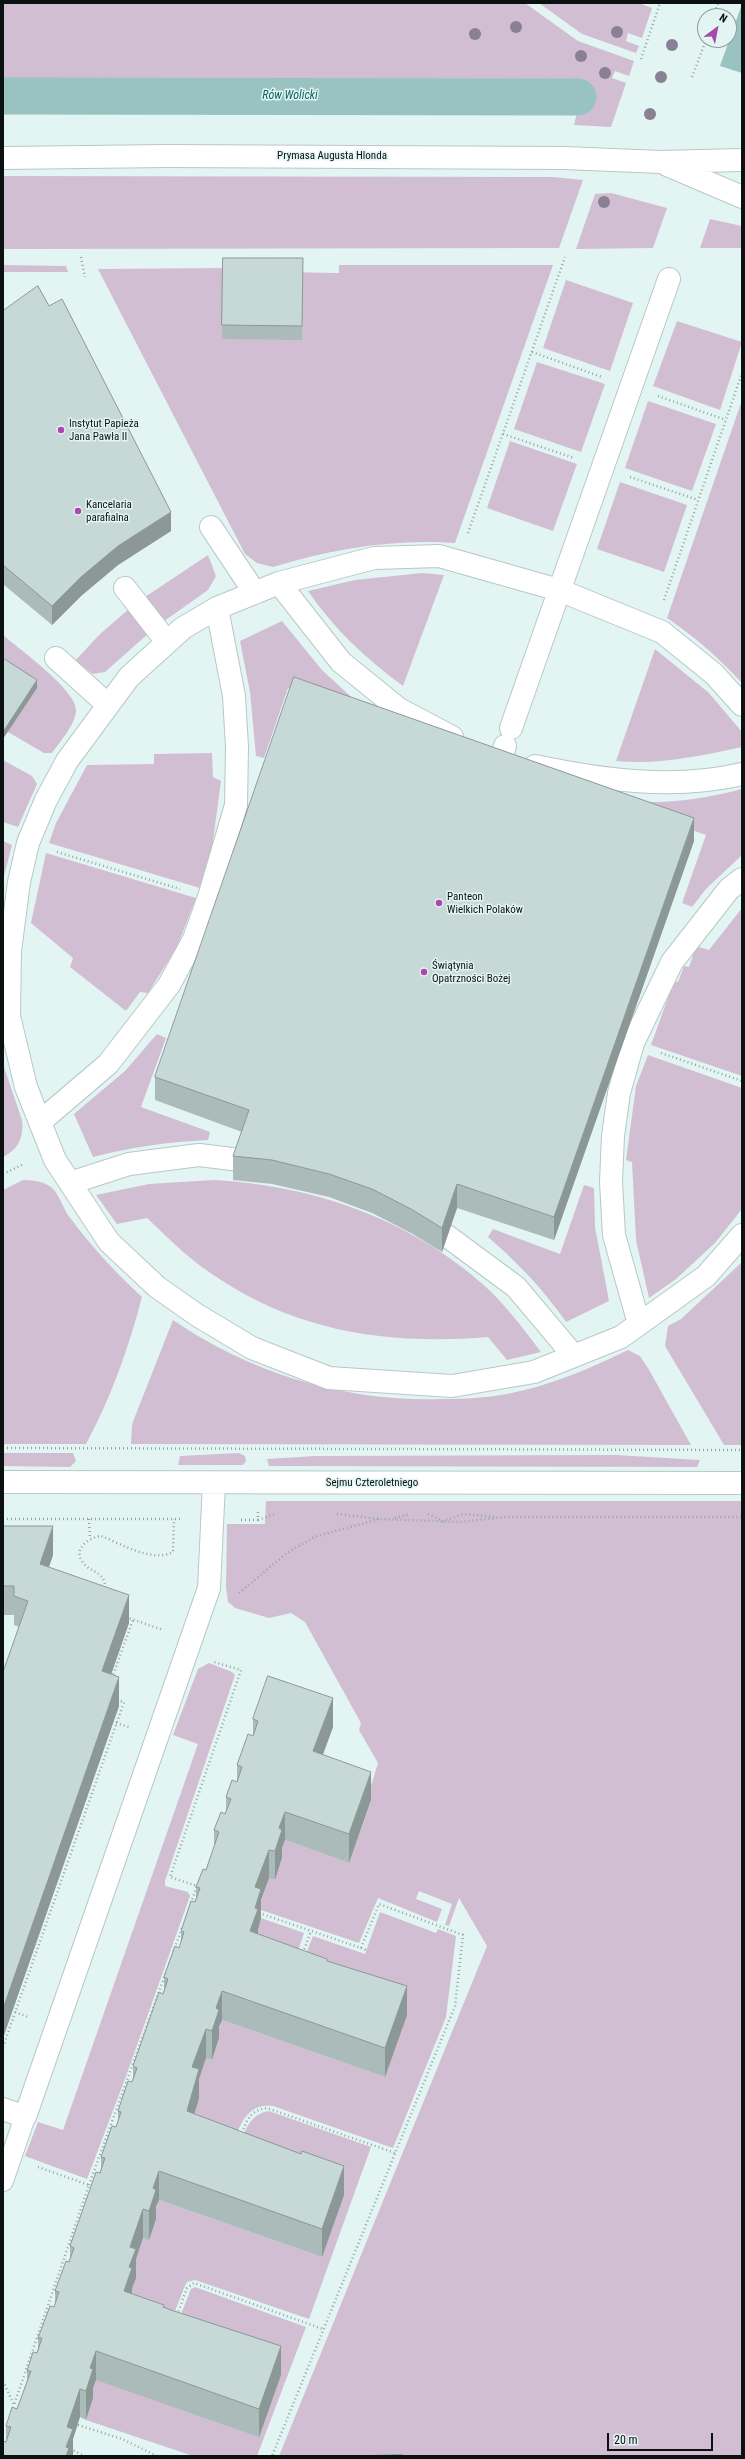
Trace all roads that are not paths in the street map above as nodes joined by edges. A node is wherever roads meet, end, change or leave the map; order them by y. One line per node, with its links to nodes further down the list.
1 (3, 158): 3 (street, Prymasa Augusta Hlonda)
2 (742, 160): 3 (street, Prymasa Augusta Hlonda)
3 (661, 162): 4 (street, Prymasa Augusta Hlonda)
4 (742, 197)
5 (669, 279): 9 (street)
6 (211, 527): 10 (street)
7 (279, 583): 9 (street); 10 (street); 16 (street)
8 (124, 588): 12 (street)
9 (559, 590): 15 (street); 16 (street)
10 (255, 593): 11 (street)
11 (217, 608): 12 (street); 19 (street)
12 (167, 642): 14 (street)
13 (56, 658): 14 (street)
14 (108, 705): 19 (street)
15 (742, 705)
16 (503, 751): 17 (street)
17 (742, 774)
18 (742, 879): 24 (street)
19 (40, 1122): 21 (street)
20 (240, 1160): 21 (street)
21 (70, 1183): 25 (street)
22 (742, 1235): 24 (street)
23 (447, 1236): 25 (street)
24 (638, 1324): 25 (street)
25 (574, 1356)
26 (3, 1482): 27 (street, Sejmu Czteroletniego)
27 (214, 1483): 28 (street, Sejmu Czteroletniego); 30 (street)
28 (742, 1483)
29 (3, 2109): 30 (street)
30 (26, 2117): 31 (lane)
31 (3, 2181)

